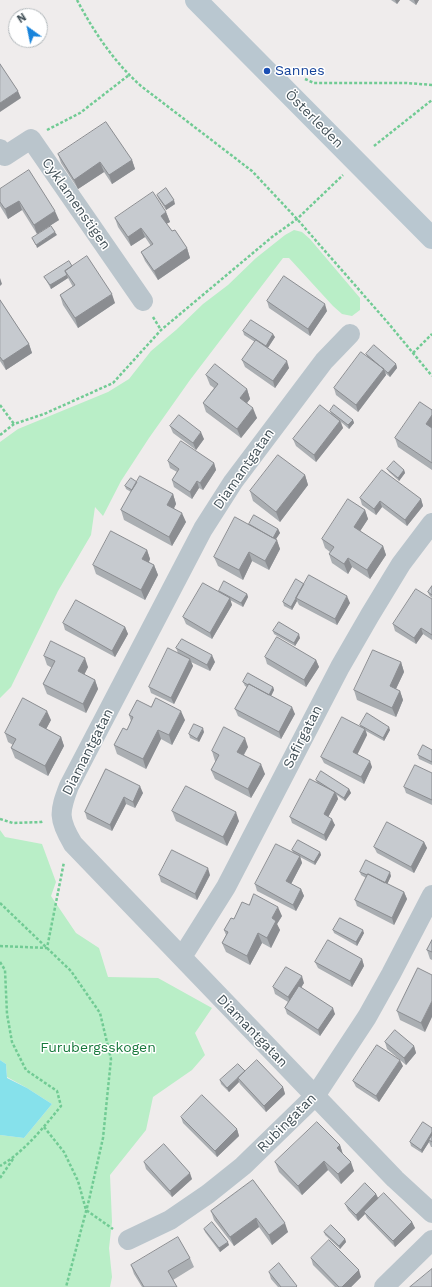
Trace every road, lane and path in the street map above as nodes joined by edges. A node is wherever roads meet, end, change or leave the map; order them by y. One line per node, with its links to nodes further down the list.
1 (78, 0): 3 (path)
2 (196, 0): 12 (main road, Österleden)
3 (129, 75): 7 (path); 11 (path)
4 (305, 79): 5 (path)
5 (432, 85)
6 (432, 100): 8 (path)
7 (31, 139): 9 (street); 13 (street, Cyklamenstigen)
8 (374, 146)
9 (0, 149)
10 (344, 174): 11 (path)
11 (297, 219): 16 (path); 19 (path)
12 (432, 238)
13 (143, 301)
14 (350, 334): 22 (street, Diamantgatan)
15 (432, 334): 16 (path)
16 (413, 353): 17 (path)
17 (432, 376)
18 (0, 405): 19 (path)
19 (14, 424): 20 (path)
20 (0, 435)
21 (432, 523): 29 (street, Safirgatan)
22 (60, 815): 23 (path); 24 (street, Diamantgatan)
23 (0, 819)
24 (69, 837): 28 (path); 29 (street, Diamantgatan)
25 (432, 895): 31 (street, Rubingatan)
26 (0, 905): 28 (path)
27 (0, 946): 28 (path)
28 (47, 948): 36 (path)
29 (182, 957): 31 (street, Diamantgatan)
30 (0, 962): 32 (path)
31 (315, 1096): 37 (street, Diamantgatan); 38 (street, Rubingatan)
32 (44, 1127): 33 (path); 36 (path)
33 (14, 1157): 34 (path); 35 (path)
34 (0, 1166)
35 (0, 1178)
36 (86, 1210): 38 (path); 40 (path)
37 (432, 1213)
38 (128, 1240)
39 (432, 1240): 41 (street)
40 (66, 1287)
41 (384, 1287)

